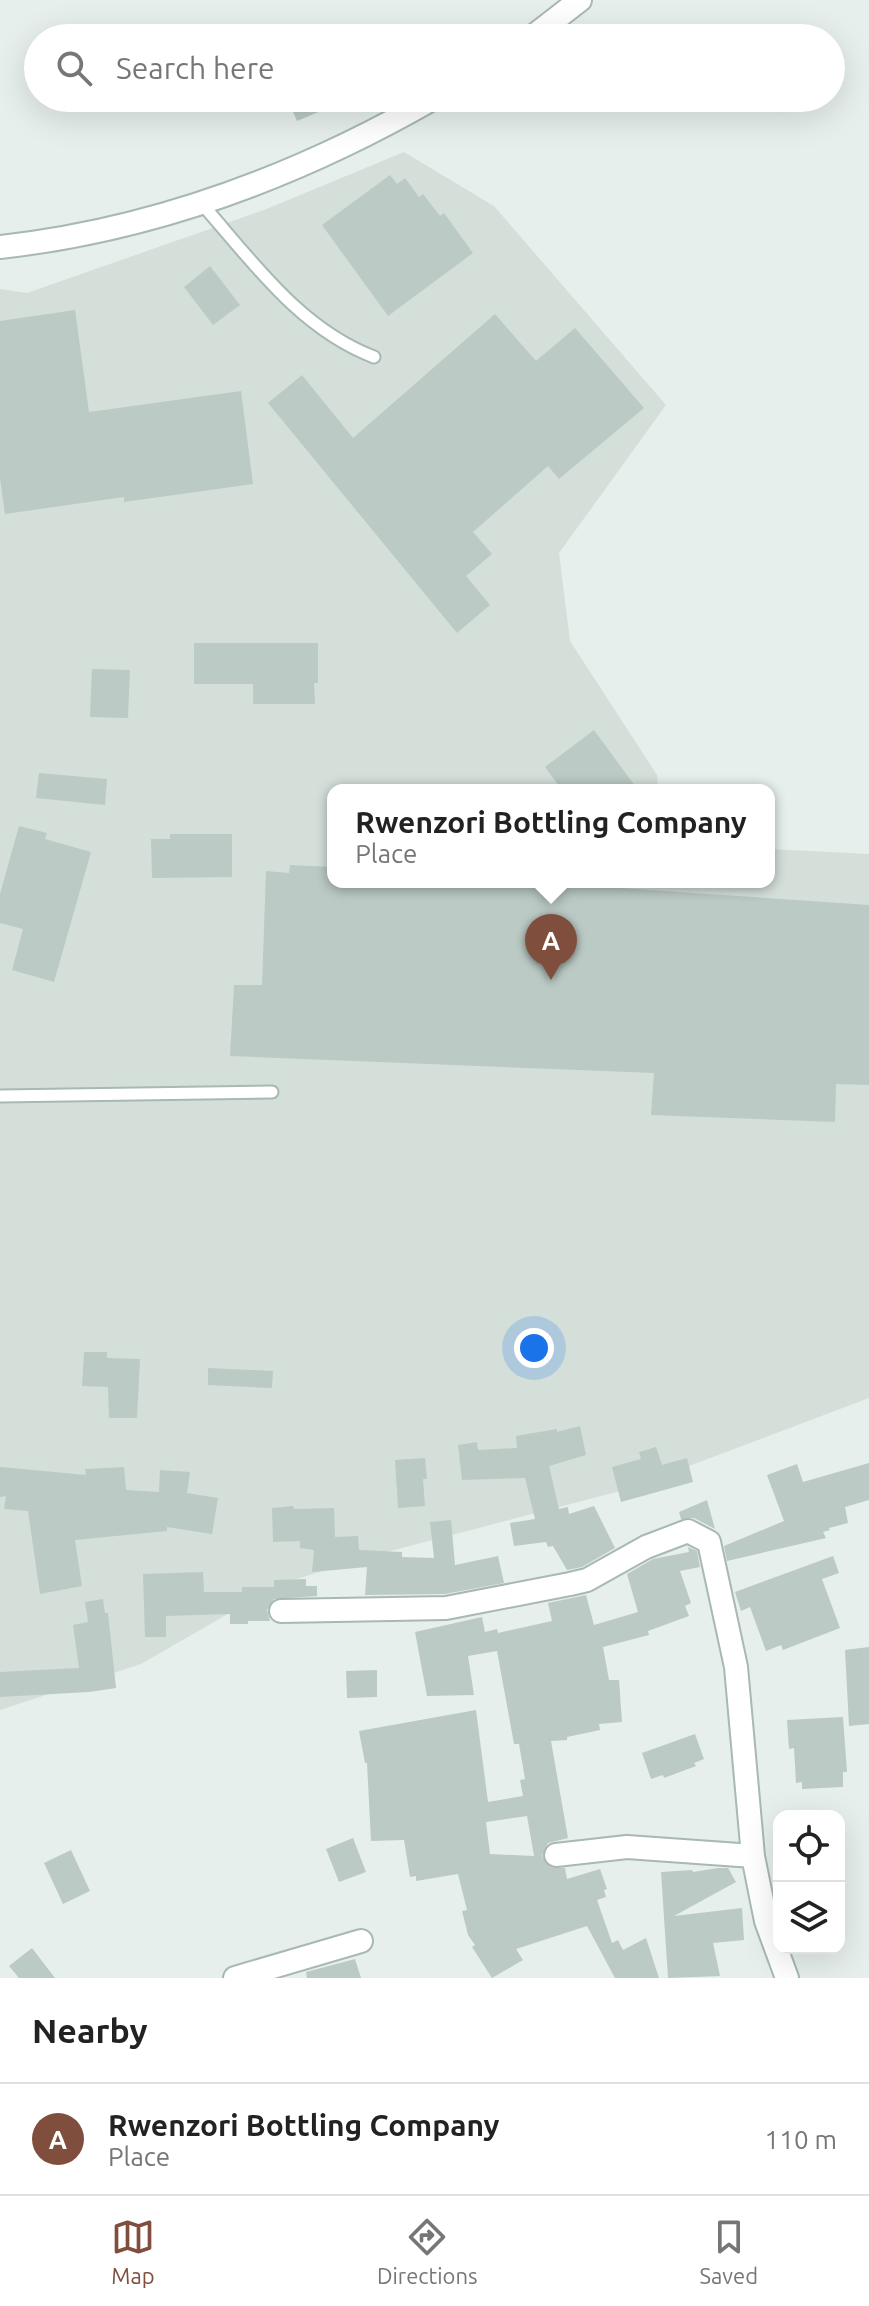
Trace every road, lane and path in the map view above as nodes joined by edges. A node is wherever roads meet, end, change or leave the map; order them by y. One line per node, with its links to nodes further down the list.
1 (580, 0): 2 (street)
2 (549, 24)
3 (408, 112): 4 (street)
4 (202, 204): 5 (street); 6 (lane)
5 (0, 247)
6 (374, 357)
7 (272, 1092): 8 (lane)
8 (0, 1096)
9 (281, 1611): 11 (street)
10 (556, 1855): 11 (street)
11 (753, 1856): 14 (street)
12 (361, 1941): 13 (street)
13 (235, 1978)
14 (787, 1978)

